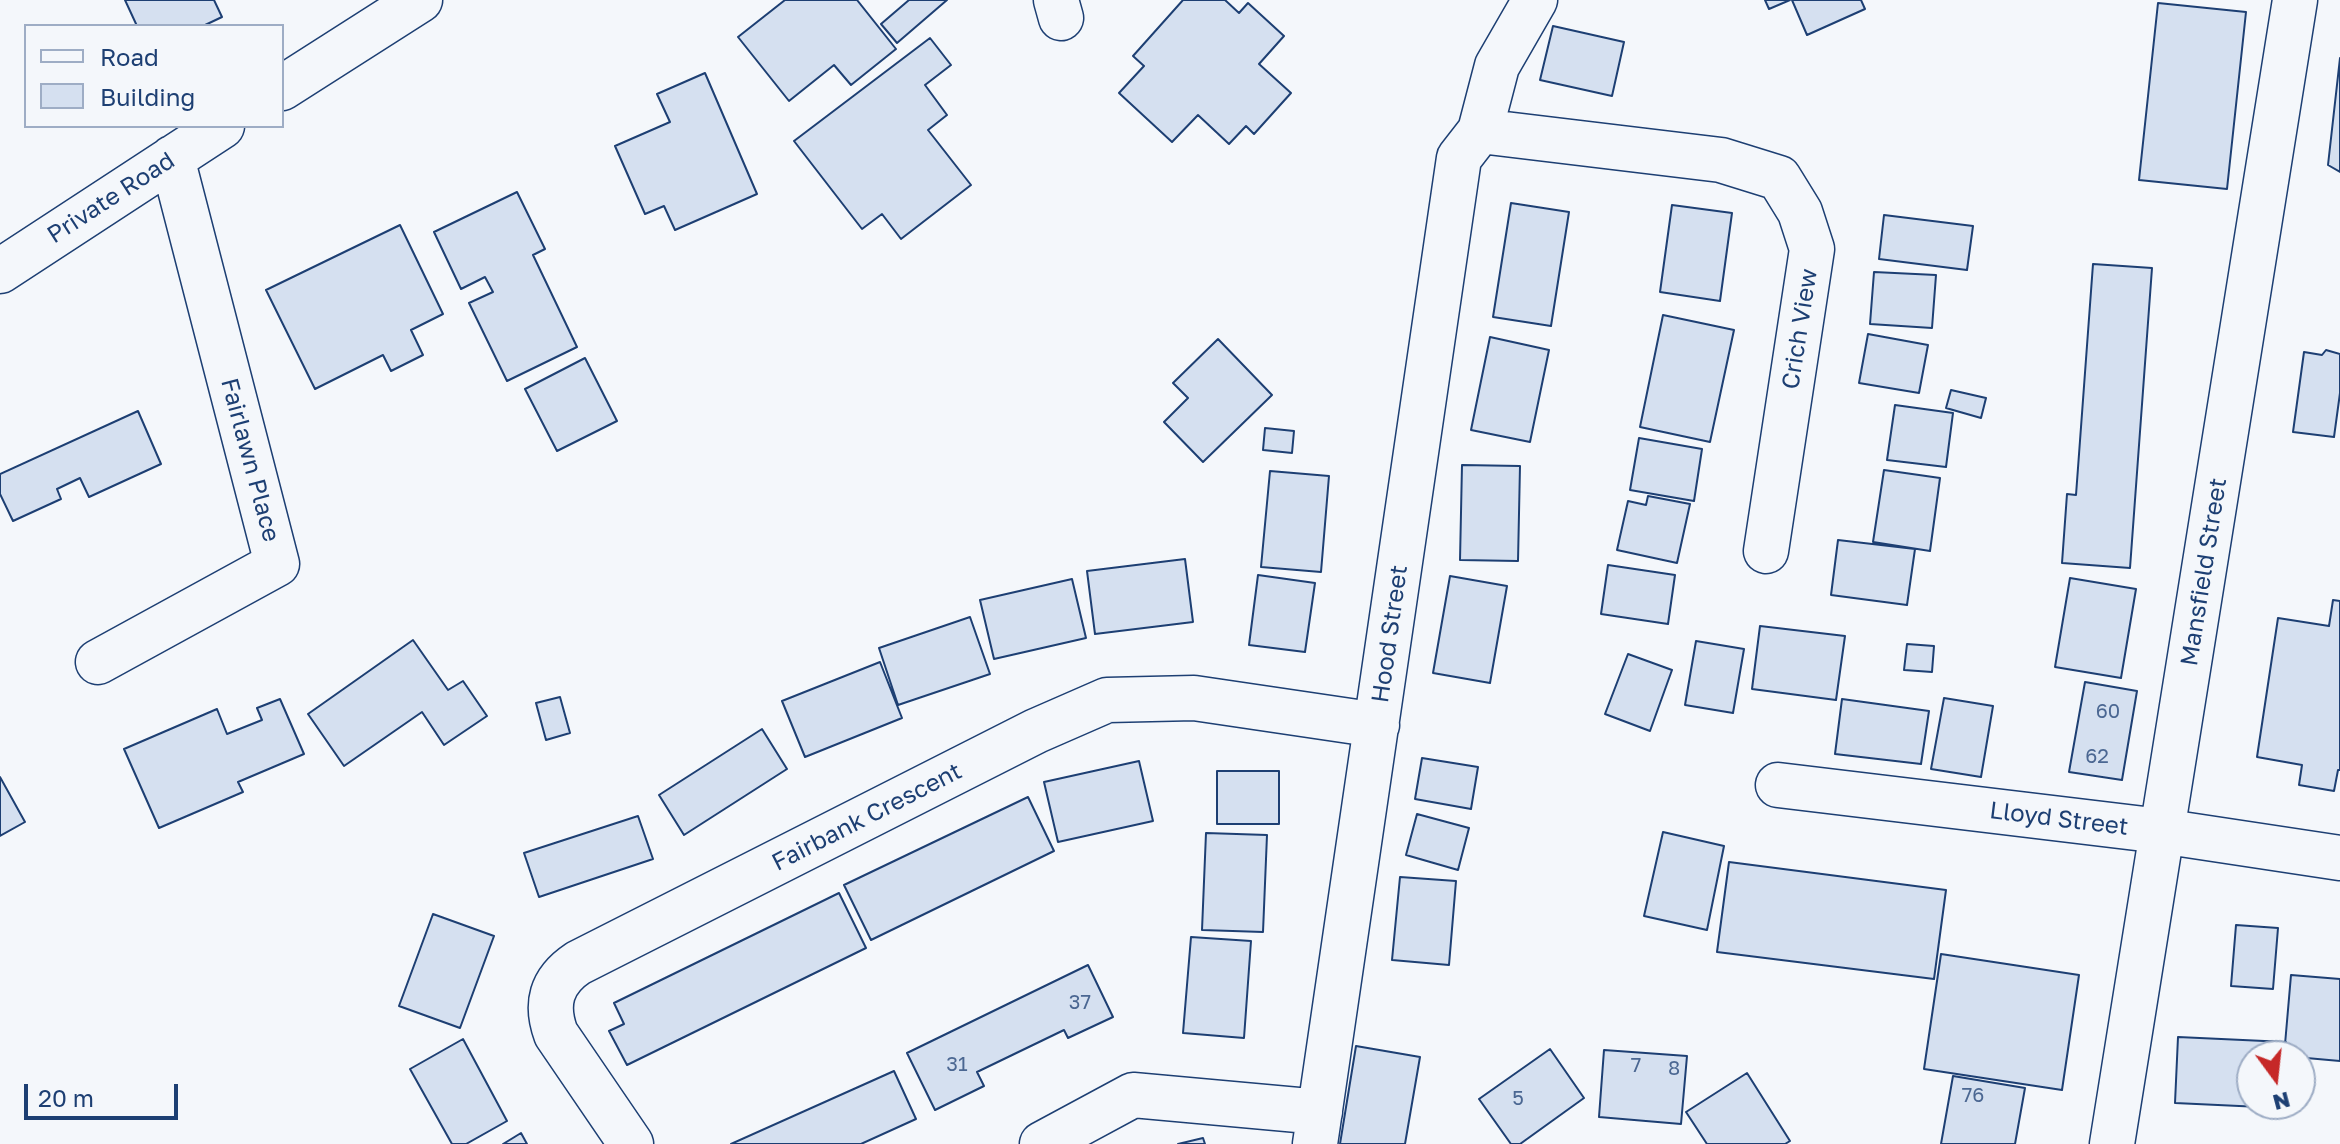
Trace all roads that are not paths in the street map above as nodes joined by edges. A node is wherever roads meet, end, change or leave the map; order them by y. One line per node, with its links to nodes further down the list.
1 (420, 0): 4 (street)
2 (1535, 0): 6 (street, Hood Street)
3 (2295, 0): 13 (street, Mansfield Street)
4 (284, 87)
5 (219, 128): 7 (street, Private Road)
6 (1480, 131): 9 (street, Crich View); 11 (street, Hood Street)
7 (172, 158): 8 (street, Private Road); 10 (street, Fairlawn Place)
8 (0, 271)
9 (1766, 551)
10 (98, 662)
11 (1377, 725): 15 (street, Hood Street); 16 (street, Fairbank Crescent)
12 (1778, 785): 13 (street, Lloyd Street)
13 (2161, 831): 14 (street, Lloyd Street); 18 (street, Mansfield Street)
14 (2340, 858)
15 (1317, 1128): 17 (street)
16 (631, 1144)
17 (1042, 1144)
18 (2112, 1144)

